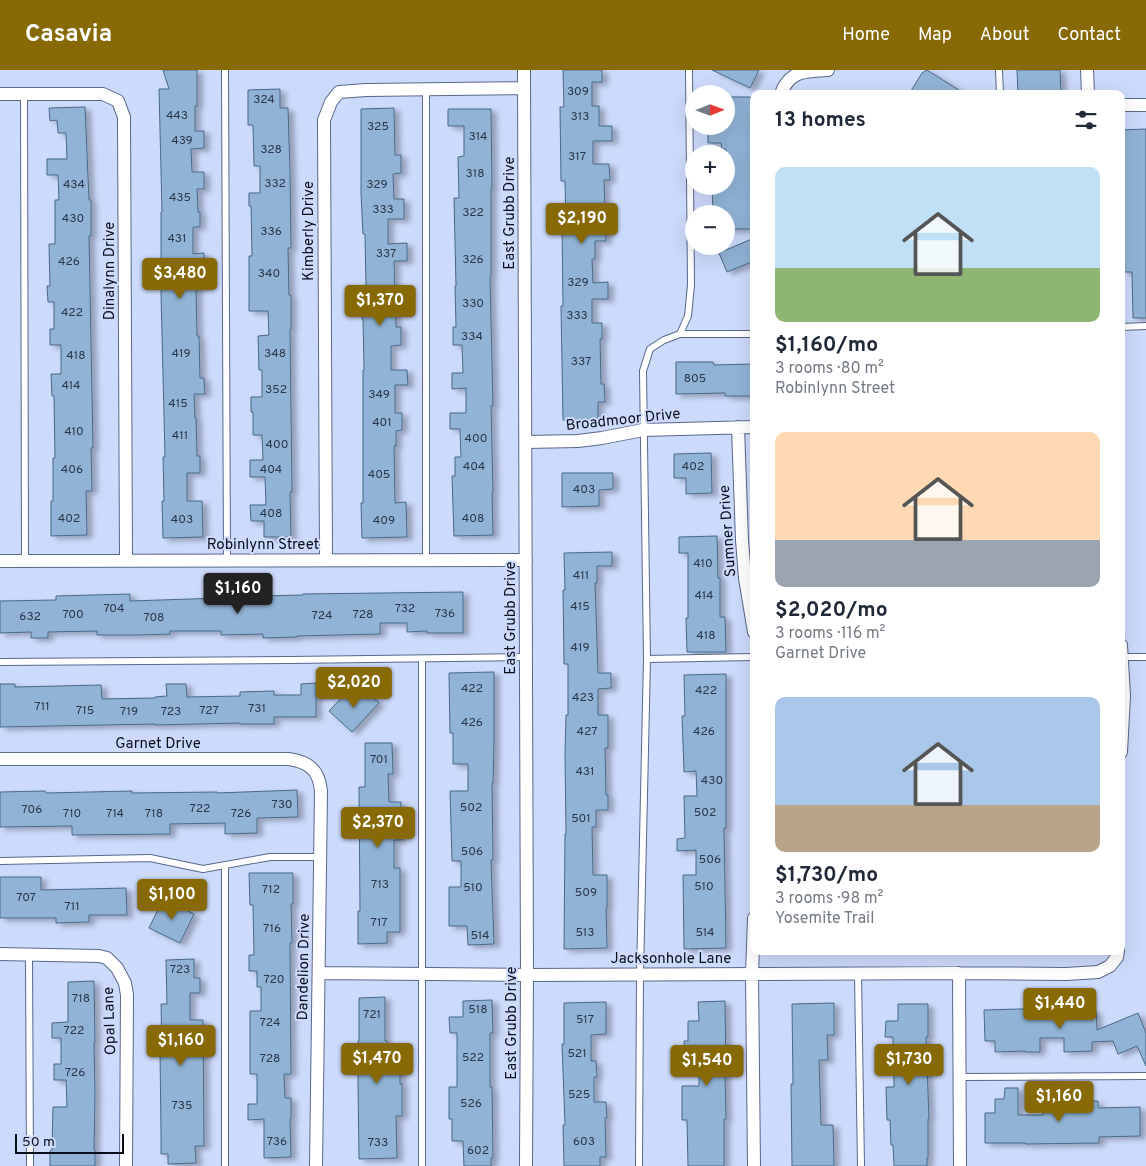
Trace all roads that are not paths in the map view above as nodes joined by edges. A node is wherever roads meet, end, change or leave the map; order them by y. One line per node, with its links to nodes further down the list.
1 (225, 70): 25 (lane)
2 (524, 70): 7 (street, East Grubb Drive)
3 (689, 70): 18 (lane)
4 (828, 70): 9 (street)
5 (999, 70): 10 (lane)
6 (1088, 70): 11 (street)
7 (524, 88): 8 (street, Kimberly Drive); 23 (street, East Grubb Drive)
8 (426, 89): 26 (street, Kimberly Drive); 27 (lane)
9 (782, 90)
10 (1000, 90)
11 (1088, 90)
12 (0, 94): 13 (street, Dinalynn Drive)
13 (24, 94): 24 (street, Dinalynn Drive); 30 (lane)
14 (1125, 105): 15 (street)
15 (1146, 105)
16 (1146, 326): 17 (lane)
17 (1125, 327)
18 (680, 334): 19 (lane); 22 (lane)
19 (750, 334)
20 (738, 427): 21 (street, Broadmoor Drive); 22 (street, Broadmoor Drive); 31 (street, Sumner Drive)
21 (750, 427)
22 (643, 430): 23 (street, Broadmoor Drive); 37 (lane)
23 (526, 442): 28 (street, East Grubb Drive)
24 (126, 560): 25 (street, Robinlynn Street); 30 (street, Robinlynn Street)
25 (227, 560): 26 (street, Robinlynn Street)
26 (326, 560): 27 (street, Robinlynn Street)
27 (426, 560): 28 (street, Robinlynn Street)
28 (526, 560): 33 (street, East Grubb Drive)
29 (0, 561): 30 (street, Robinlynn Street)
30 (25, 561)
31 (750, 608)
32 (1125, 654): 35 (lane)
33 (526, 657): 36 (lane); 51 (street, East Grubb Drive)
34 (750, 657): 37 (lane)
35 (1146, 658)
36 (422, 659): 38 (lane); 50 (lane)
37 (647, 659): 54 (lane)
38 (0, 662)
39 (0, 759): 40 (street, Garnet Drive)
40 (314, 770): 41 (street, Dandelion Drive)
41 (320, 857): 43 (lane); 48 (street, Dandelion Drive)
42 (0, 861): 43 (lane)
43 (225, 865): 59 (lane)
44 (0, 954): 45 (street, Opal Lane)
45 (29, 955): 57 (lane); 58 (street, Opal Lane)
46 (753, 955): 52 (street)
47 (1117, 955): 49 (street, Jacksonhole Lane)
48 (319, 972): 50 (street, Jacksonhole Lane); 60 (street, Dandelion Drive)
49 (959, 973): 53 (street, Jacksonhole Lane); 56 (street)
50 (421, 974): 51 (street, Jacksonhole Lane); 61 (lane)
51 (527, 974): 54 (street, Jacksonhole Lane); 62 (street, East Grubb Drive)
52 (752, 974): 53 (street, Jacksonhole Lane); 54 (street, Jacksonhole Lane); 64 (street)
53 (858, 974): 65 (lane)
54 (640, 975): 63 (lane)
55 (1146, 1076): 56 (lane)
56 (960, 1077): 66 (street)
57 (30, 1166)
58 (126, 1166)
59 (225, 1166)
60 (316, 1166)
61 (422, 1166)
62 (526, 1166)
63 (639, 1166)
64 (754, 1166)
65 (861, 1166)
66 (960, 1166)

